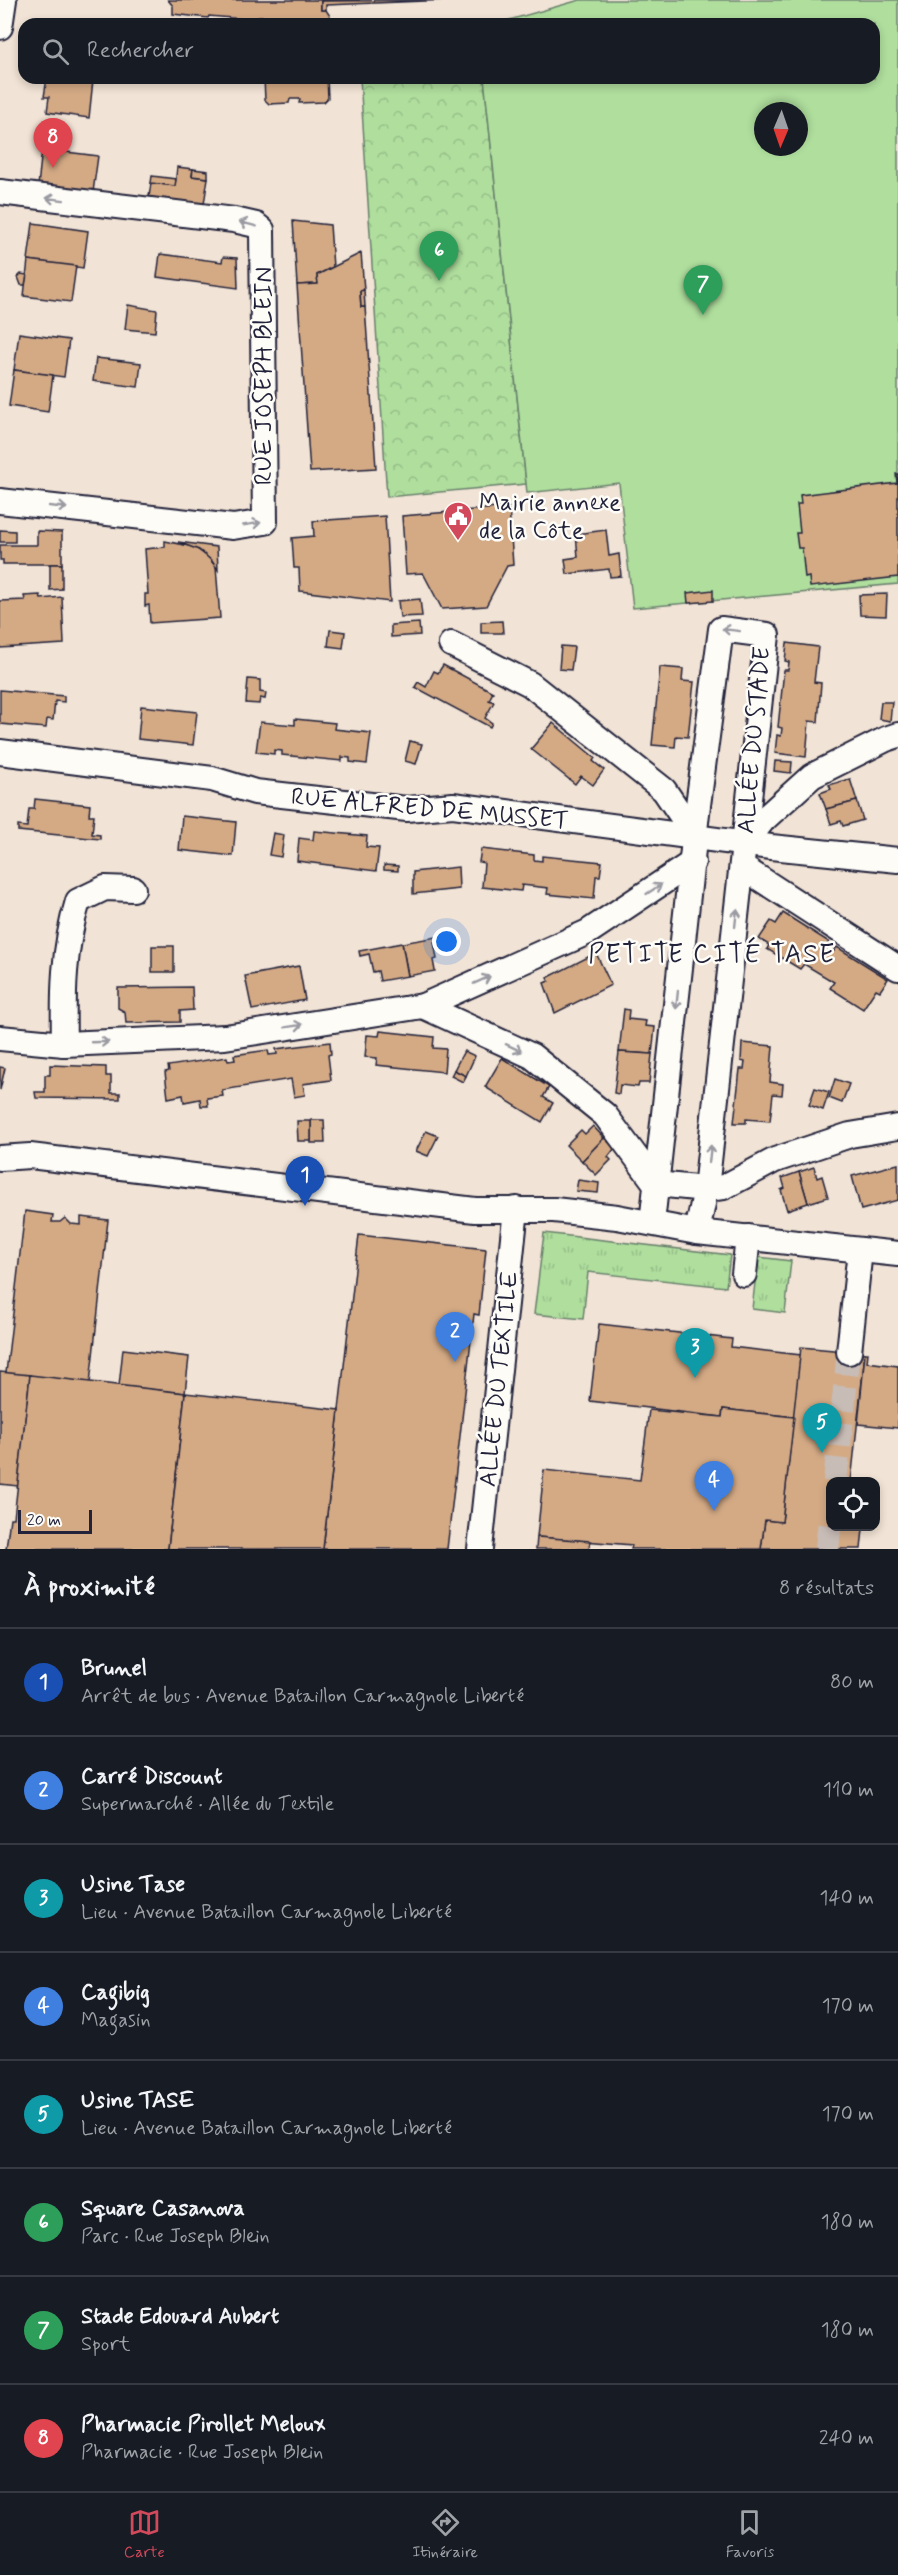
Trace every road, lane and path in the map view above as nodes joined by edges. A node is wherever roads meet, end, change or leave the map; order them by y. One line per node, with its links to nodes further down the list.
1 (4, 0): 2 (street)
2 (0, 27)
3 (0, 192): 4 (street, RUE JOSEPH BLEIN, one-way to 3)
4 (0, 501)
5 (451, 644): 8 (street)
6 (898, 735): 9 (street)
7 (0, 752): 8 (street, RUE ALFRED DE MUSSET)
8 (696, 837): 9 (street, RUE ALFRED DE MUSSET); 9 (street, ALLÉE DU STADE, one-way to 8); 11 (street, ALLÉE DU STADE)
9 (743, 855): 10 (street, RUE ALFRED DE MUSSET); 13 (street); 20 (street, ALLÉE DU STADE, one-way to 9)
10 (898, 860)
11 (693, 862): 14 (street, one-way to 11); 19 (street, ALLÉE DU STADE, one-way to 19)
12 (133, 889): 16 (street)
13 (898, 968)
14 (423, 1006): 16 (street, one-way to 14); 19 (street, one-way to 19)
15 (0, 1038): 16 (street)
16 (64, 1044)
17 (898, 1127): 20 (street)
18 (0, 1158): 21 (street)
19 (656, 1184): 20 (street); 22 (street, ALLÉE DU STADE)
20 (706, 1189): 23 (street, ALLÉE DU STADE)
21 (516, 1209): 22 (street); 29 (street, ALLÉE DU TEXTILE)
22 (652, 1224): 23 (street)
23 (697, 1232): 24 (street)
24 (748, 1237): 25 (street); 27 (street)
25 (860, 1250): 26 (street); 28 (street)
26 (898, 1254)
27 (744, 1274)
28 (849, 1352)
29 (480, 1549)

